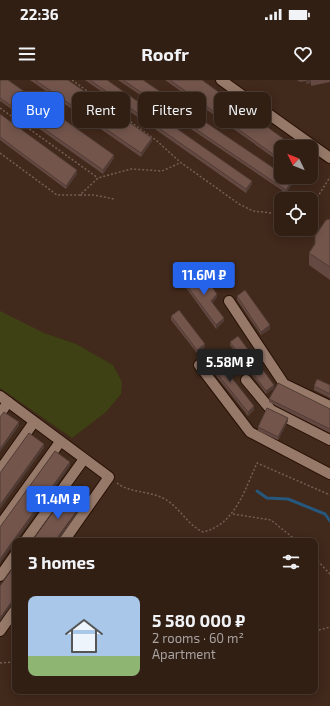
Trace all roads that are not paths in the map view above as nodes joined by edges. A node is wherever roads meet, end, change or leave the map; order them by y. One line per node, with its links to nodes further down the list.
1 (221, 80): 2 (street)
2 (328, 153)
3 (229, 300): 8 (street)
4 (199, 365): 15 (street)
5 (246, 380): 11 (street)
6 (0, 396): 7 (street)
7 (8, 402): 9 (street); 10 (street)
8 (330, 406)
9 (0, 414)
10 (34, 422): 12 (street); 14 (street)
11 (330, 440)
12 (60, 442): 13 (street); 16 (street)
13 (84, 459): 17 (street); 18 (street)
14 (0, 470)
15 (330, 474)
16 (0, 525)
17 (27, 538)
18 (66, 538)
19 (12, 559): 20 (street)
20 (0, 576)
21 (12, 614): 22 (street)
22 (0, 631)

